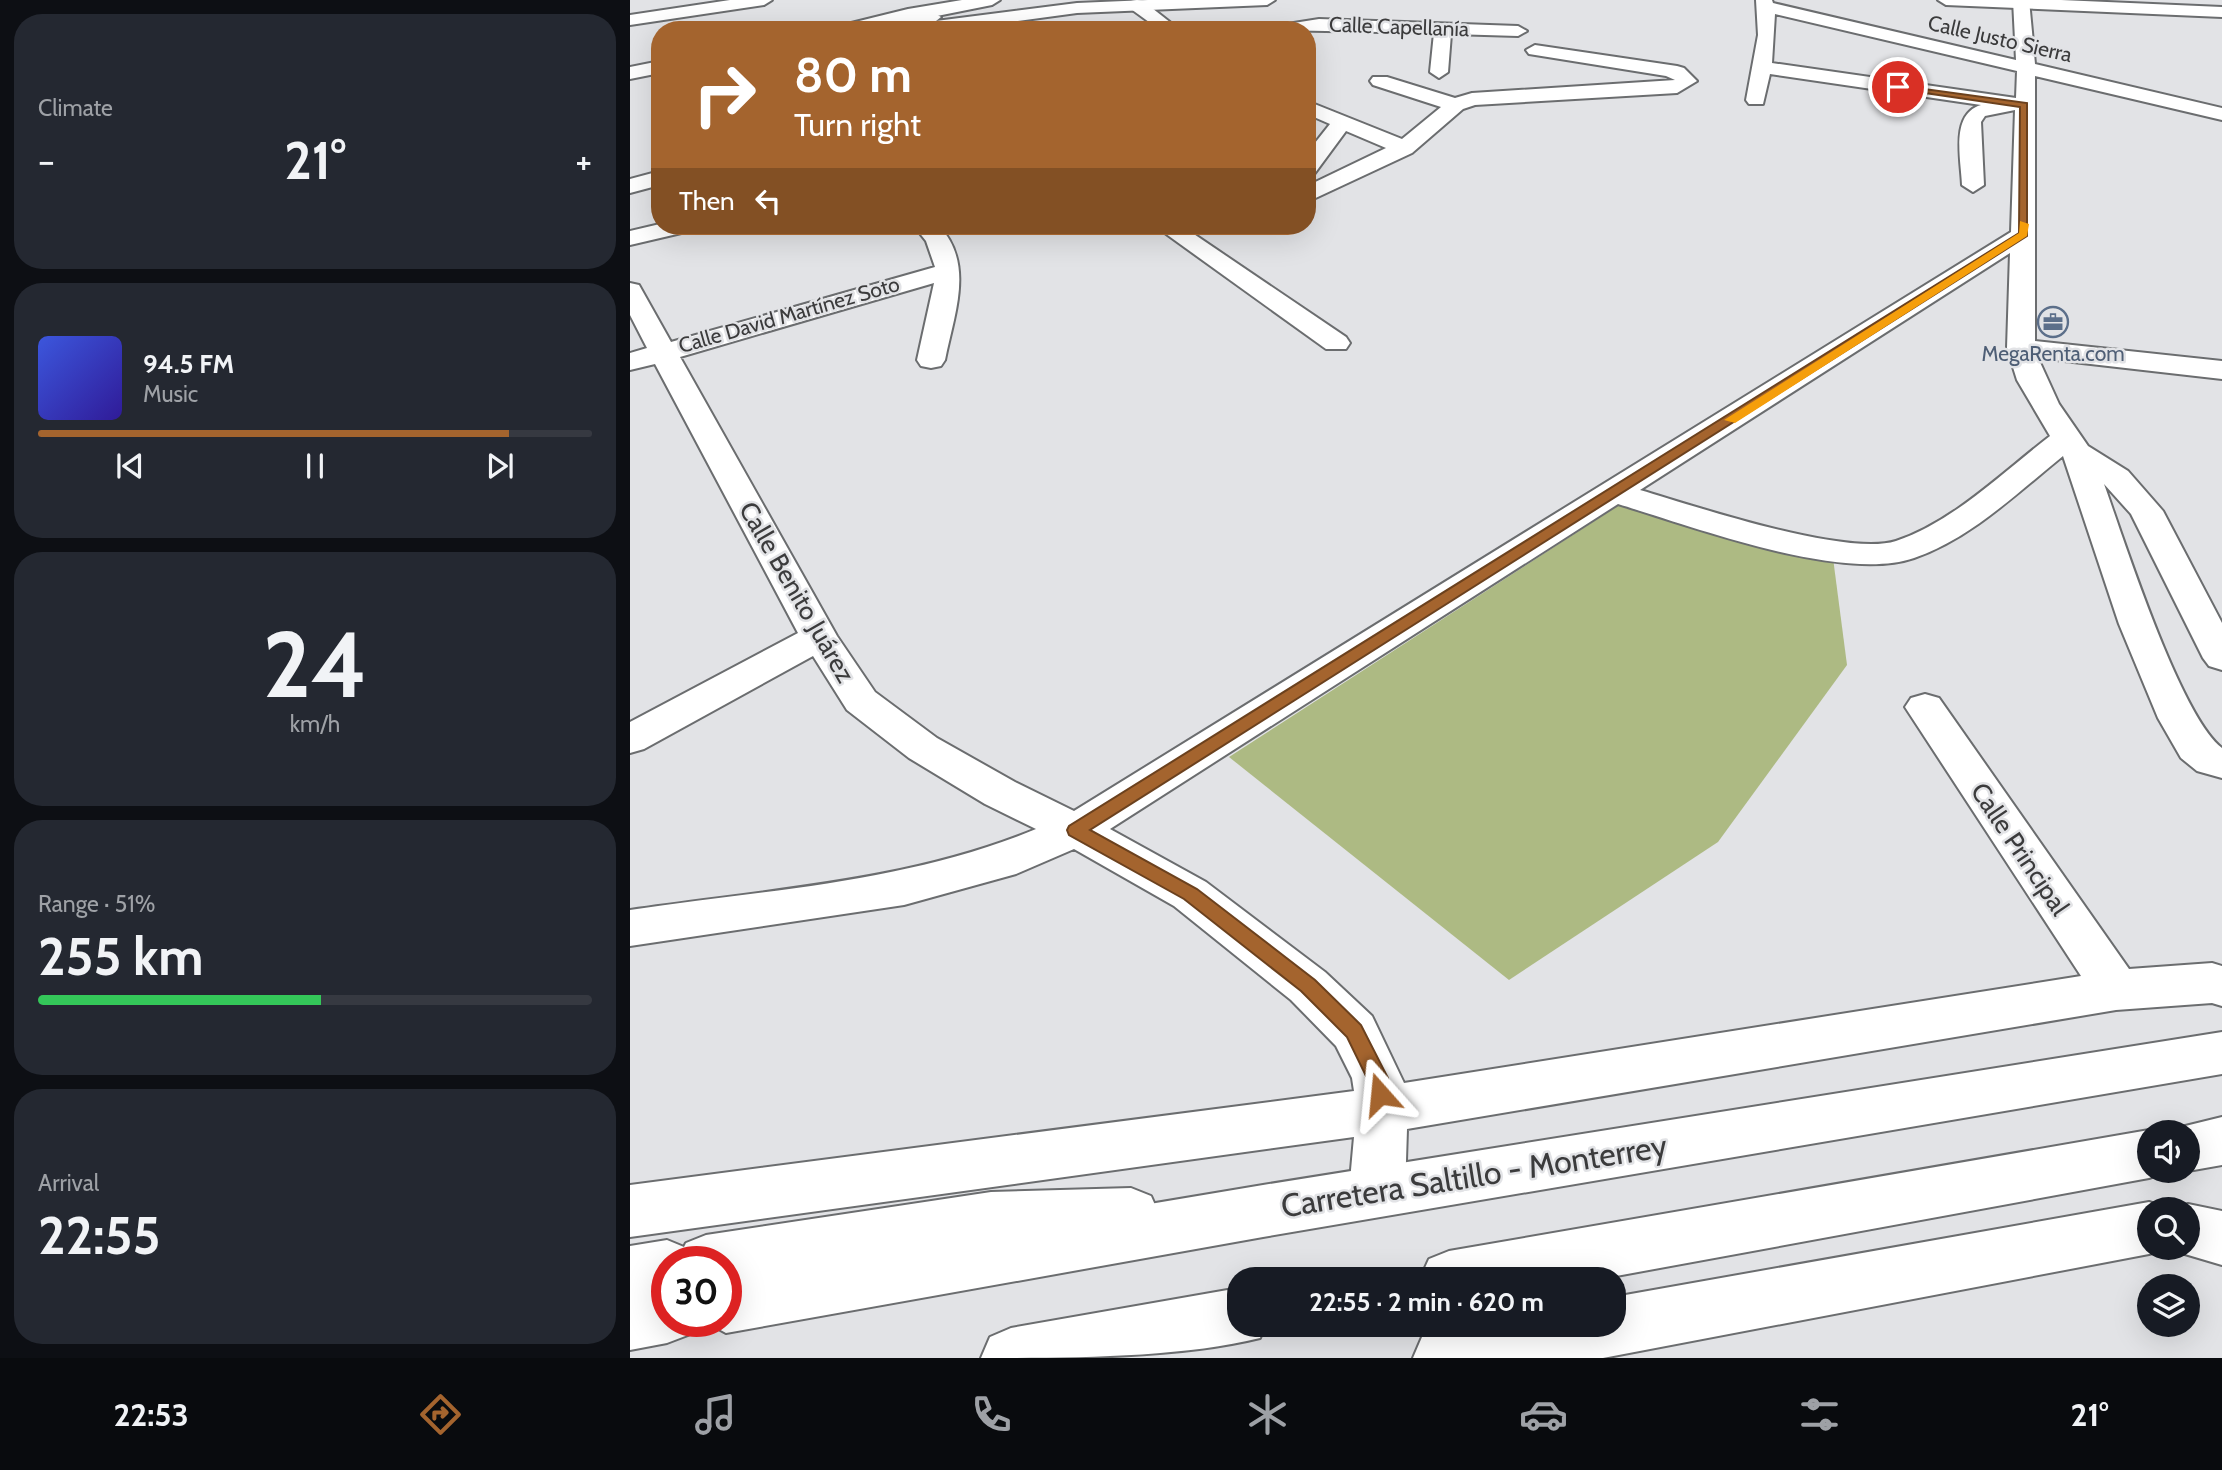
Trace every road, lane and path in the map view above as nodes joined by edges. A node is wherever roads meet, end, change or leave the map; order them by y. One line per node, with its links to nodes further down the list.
1 (764, 0): 12 (main road)
2 (892, 0): 18 (main road)
3 (992, 0): 19 (main road)
4 (1094, 0): 20 (main road)
5 (1267, 0): 13 (main road)
6 (1946, 0): 9 (main road)
7 (2191, 0): 10 (main road)
8 (1330, 2): 24 (main road)
9 (2022, 2): 15 (main road); 33 (main road)
10 (2222, 2)
11 (1766, 4): 32 (main road); 33 (main road, Calle Justo Sierra)
12 (691, 5): 16 (main road); 17 (main road)
13 (1137, 5): 21 (main road); 22 (main road)
14 (1506, 10): 28 (main road)
15 (2222, 12)
16 (630, 20)
17 (710, 21)
18 (910, 21)
19 (923, 21)
20 (936, 21)
21 (944, 21)
22 (1159, 21)
23 (1316, 24): 24 (main road, Calle Capellanía)
24 (1319, 24): 25 (main road, Calle Capellanía); 29 (main road)
25 (1396, 28): 26 (main road, Calle Capellanía); 42 (main road)
26 (1443, 29): 27 (main road, Calle Capellanía); 35 (main road)
27 (1463, 30): 28 (main road, Calle Capellanía); 31 (main road)
28 (1518, 31): 30 (main road)
29 (1316, 32)
30 (1535, 50): 39 (main road); 39 (main road)
31 (1458, 52)
32 (1760, 67): 40 (main road); 41 (main road)
33 (2026, 68): 41 (main road); 44 (main road, Calle Justo Sierra)
34 (651, 69): 36 (main road)
35 (1440, 72)
36 (630, 73)
37 (651, 81): 38 (main road)
38 (630, 85)
39 (1569, 92): 42 (main road)
40 (1756, 100)
41 (2016, 104): 49 (main road); 53 (main road)
42 (1456, 105): 46 (main road)
43 (1316, 111): 45 (main road)
44 (2222, 114)
45 (1342, 123): 46 (main road); 47 (main road)
46 (1404, 148): 51 (main road)
47 (1316, 156)
48 (651, 180): 50 (main road)
49 (1973, 185)
50 (630, 186)
51 (1316, 191)
52 (651, 233): 56 (main road)
53 (2024, 234): 60 (main road); 65 (main road)
54 (934, 235): 57 (main road)
55 (1178, 235): 59 (main road)
56 (630, 238)
57 (949, 271): 61 (main road, Calle David Martínez Soto); 62 (main road)
58 (630, 291): 61 (main road, Calle Benito Juárez)
59 (1336, 344)
60 (2021, 348): 63 (main road); 64 (main road)
61 (647, 357): 67 (main road, Calle Benito Juárez)
62 (931, 360)
63 (2222, 370)
64 (2073, 445): 65 (main road); 66 (main road); 71 (main road)
65 (1615, 493): 72 (main road)
66 (2212, 617): 68 (main road)
67 (819, 637): 70 (main road); 72 (main road, Calle Benito Juárez)
68 (2222, 658)
69 (1925, 707): 75 (main road, Calle Principal)
70 (630, 739)
71 (2222, 764)
72 (1076, 830): 73 (main road); 77 (main road, Calle Benito Juárez)
73 (630, 928)
74 (2222, 986): 75 (main road)
75 (2116, 990): 77 (main road)
76 (2222, 1053): 81 (main road, Carretera Saltillo - Monterrey)
77 (1382, 1110): 81 (main road, Calle Benito Juárez); 82 (main road)
78 (2222, 1141): 79 (main road)
79 (2200, 1145)
80 (2137, 1156): 88 (main road)
81 (1377, 1192): 83 (main road, Carretera Saltillo - Monterrey)
82 (630, 1211)
83 (1263, 1211): 87 (main road); 91 (main road, Carretera Saltillo - Monterrey)
84 (2137, 1230): 96 (main road)
85 (2200, 1233): 86 (main road)
86 (2222, 1238)
87 (742, 1256)
88 (1516, 1267)
89 (651, 1270): 90 (main road)
90 (630, 1273)
91 (742, 1301)
92 (651, 1317): 94 (main road)
93 (1227, 1319): 95 (main road)
94 (630, 1321)
95 (1011, 1358)
96 (1443, 1358)

